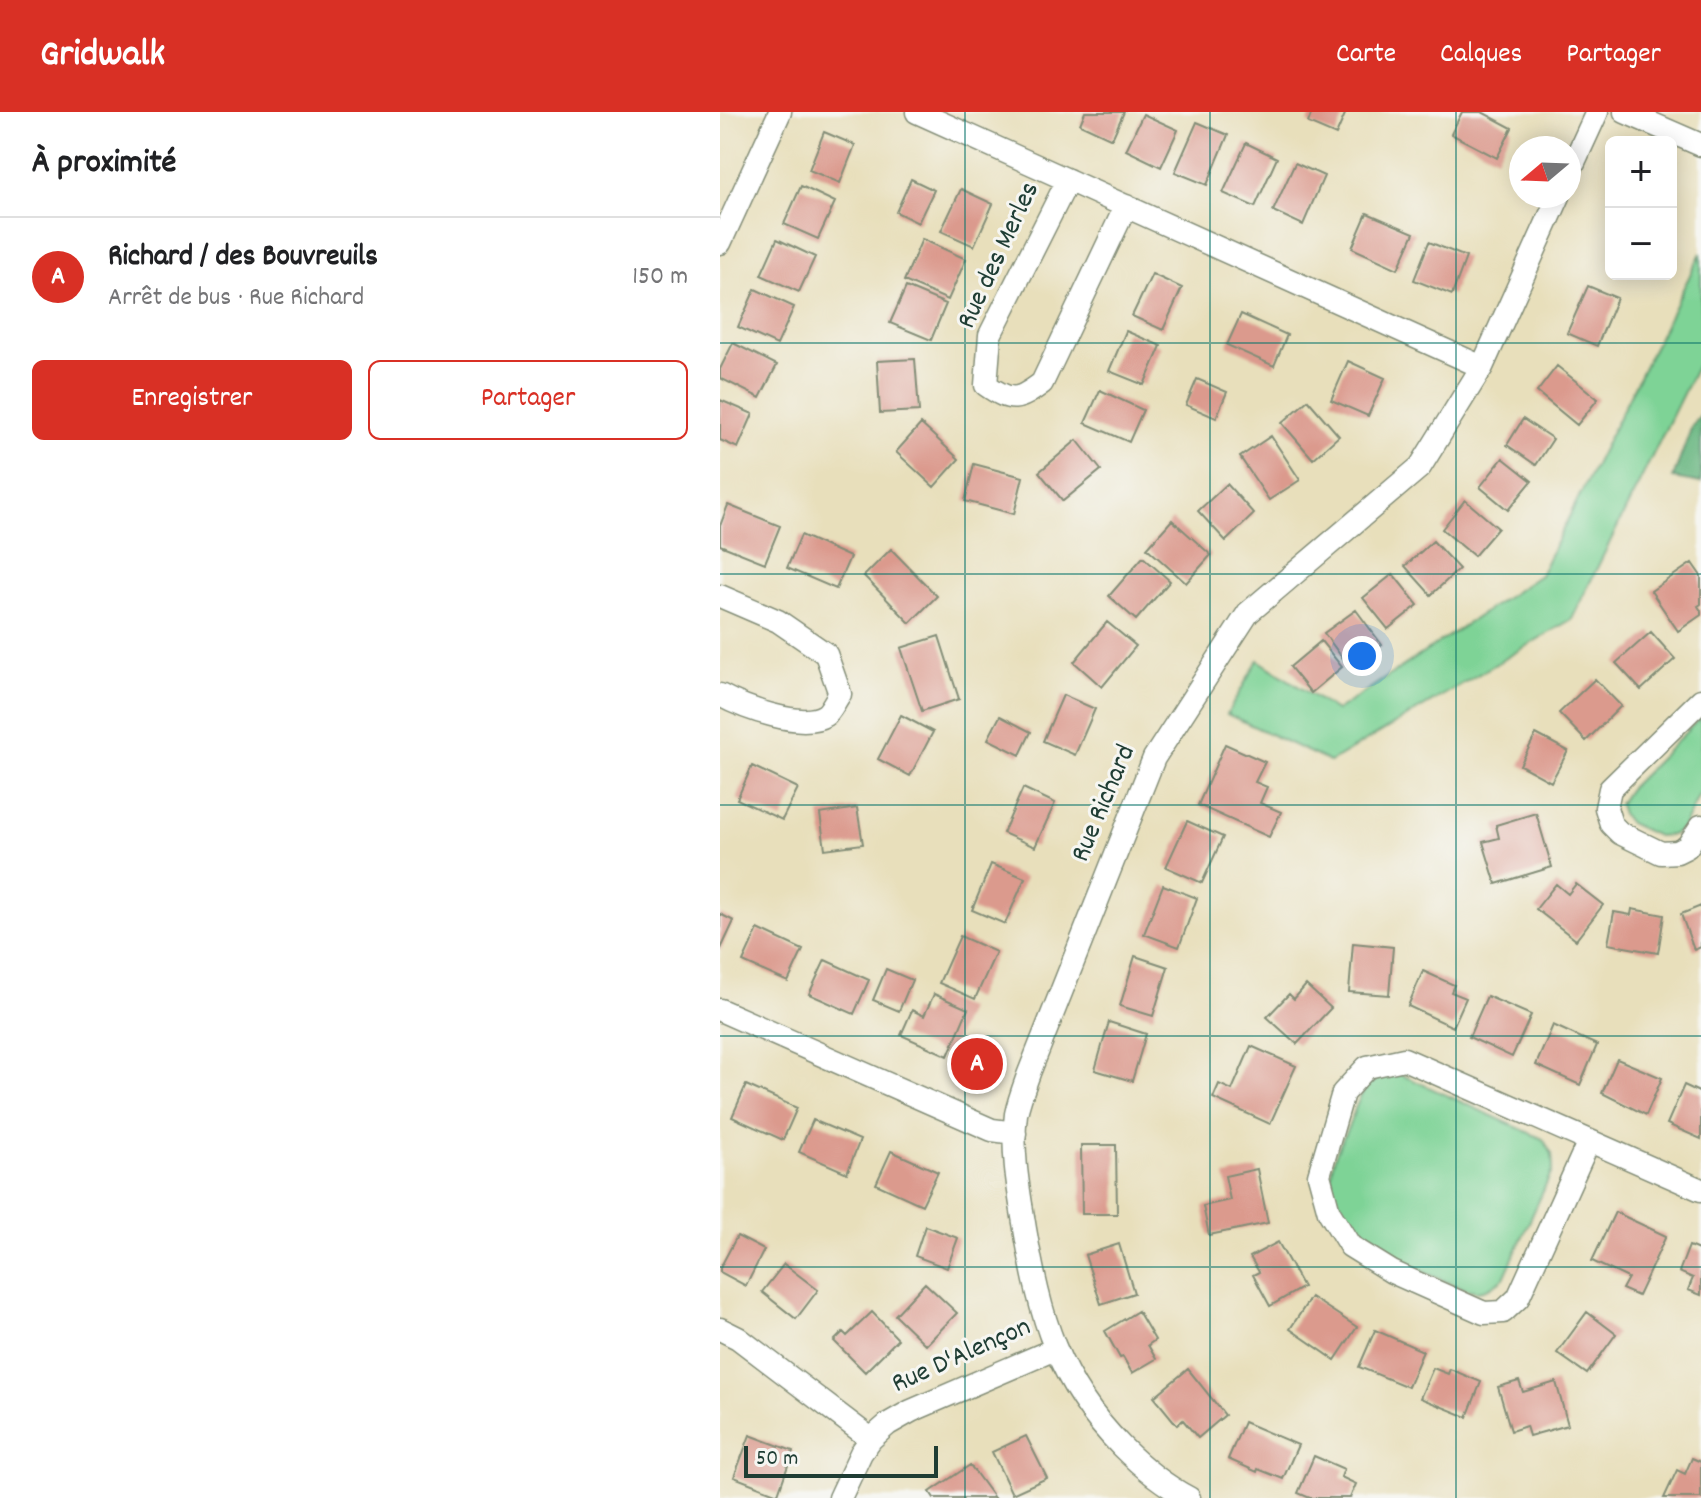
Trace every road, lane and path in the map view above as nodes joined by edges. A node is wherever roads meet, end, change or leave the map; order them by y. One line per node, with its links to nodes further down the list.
1 (780, 112): 10 (street)
2 (917, 112): 7 (street, Rue des Merles)
3 (1597, 112): 6 (street)
4 (1625, 112): 5 (street)
5 (1701, 145)
6 (1581, 147)
7 (1068, 180): 8 (street, Rue des Merles); 8 (street, Rue des Merles)
8 (1126, 206): 11 (street, Rue des Merles)
9 (1554, 208): 11 (street, Rue Richard)
10 (720, 243)
11 (1482, 367): 17 (street, Rue Richard)
12 (720, 596): 13 (street)
13 (720, 695)
14 (1701, 700): 15 (street)
15 (1701, 826)
16 (720, 1010): 17 (street)
17 (1015, 1133): 21 (street, Rue Richard)
18 (1589, 1141): 18 (street); 19 (street)
19 (1701, 1190)
20 (720, 1329): 22 (street)
21 (1055, 1349): 22 (street, Rue D'Alençon); 24 (street, Rue Richard)
22 (871, 1439): 23 (street, Rue D'Alençon)
23 (840, 1498)
24 (1189, 1498)

